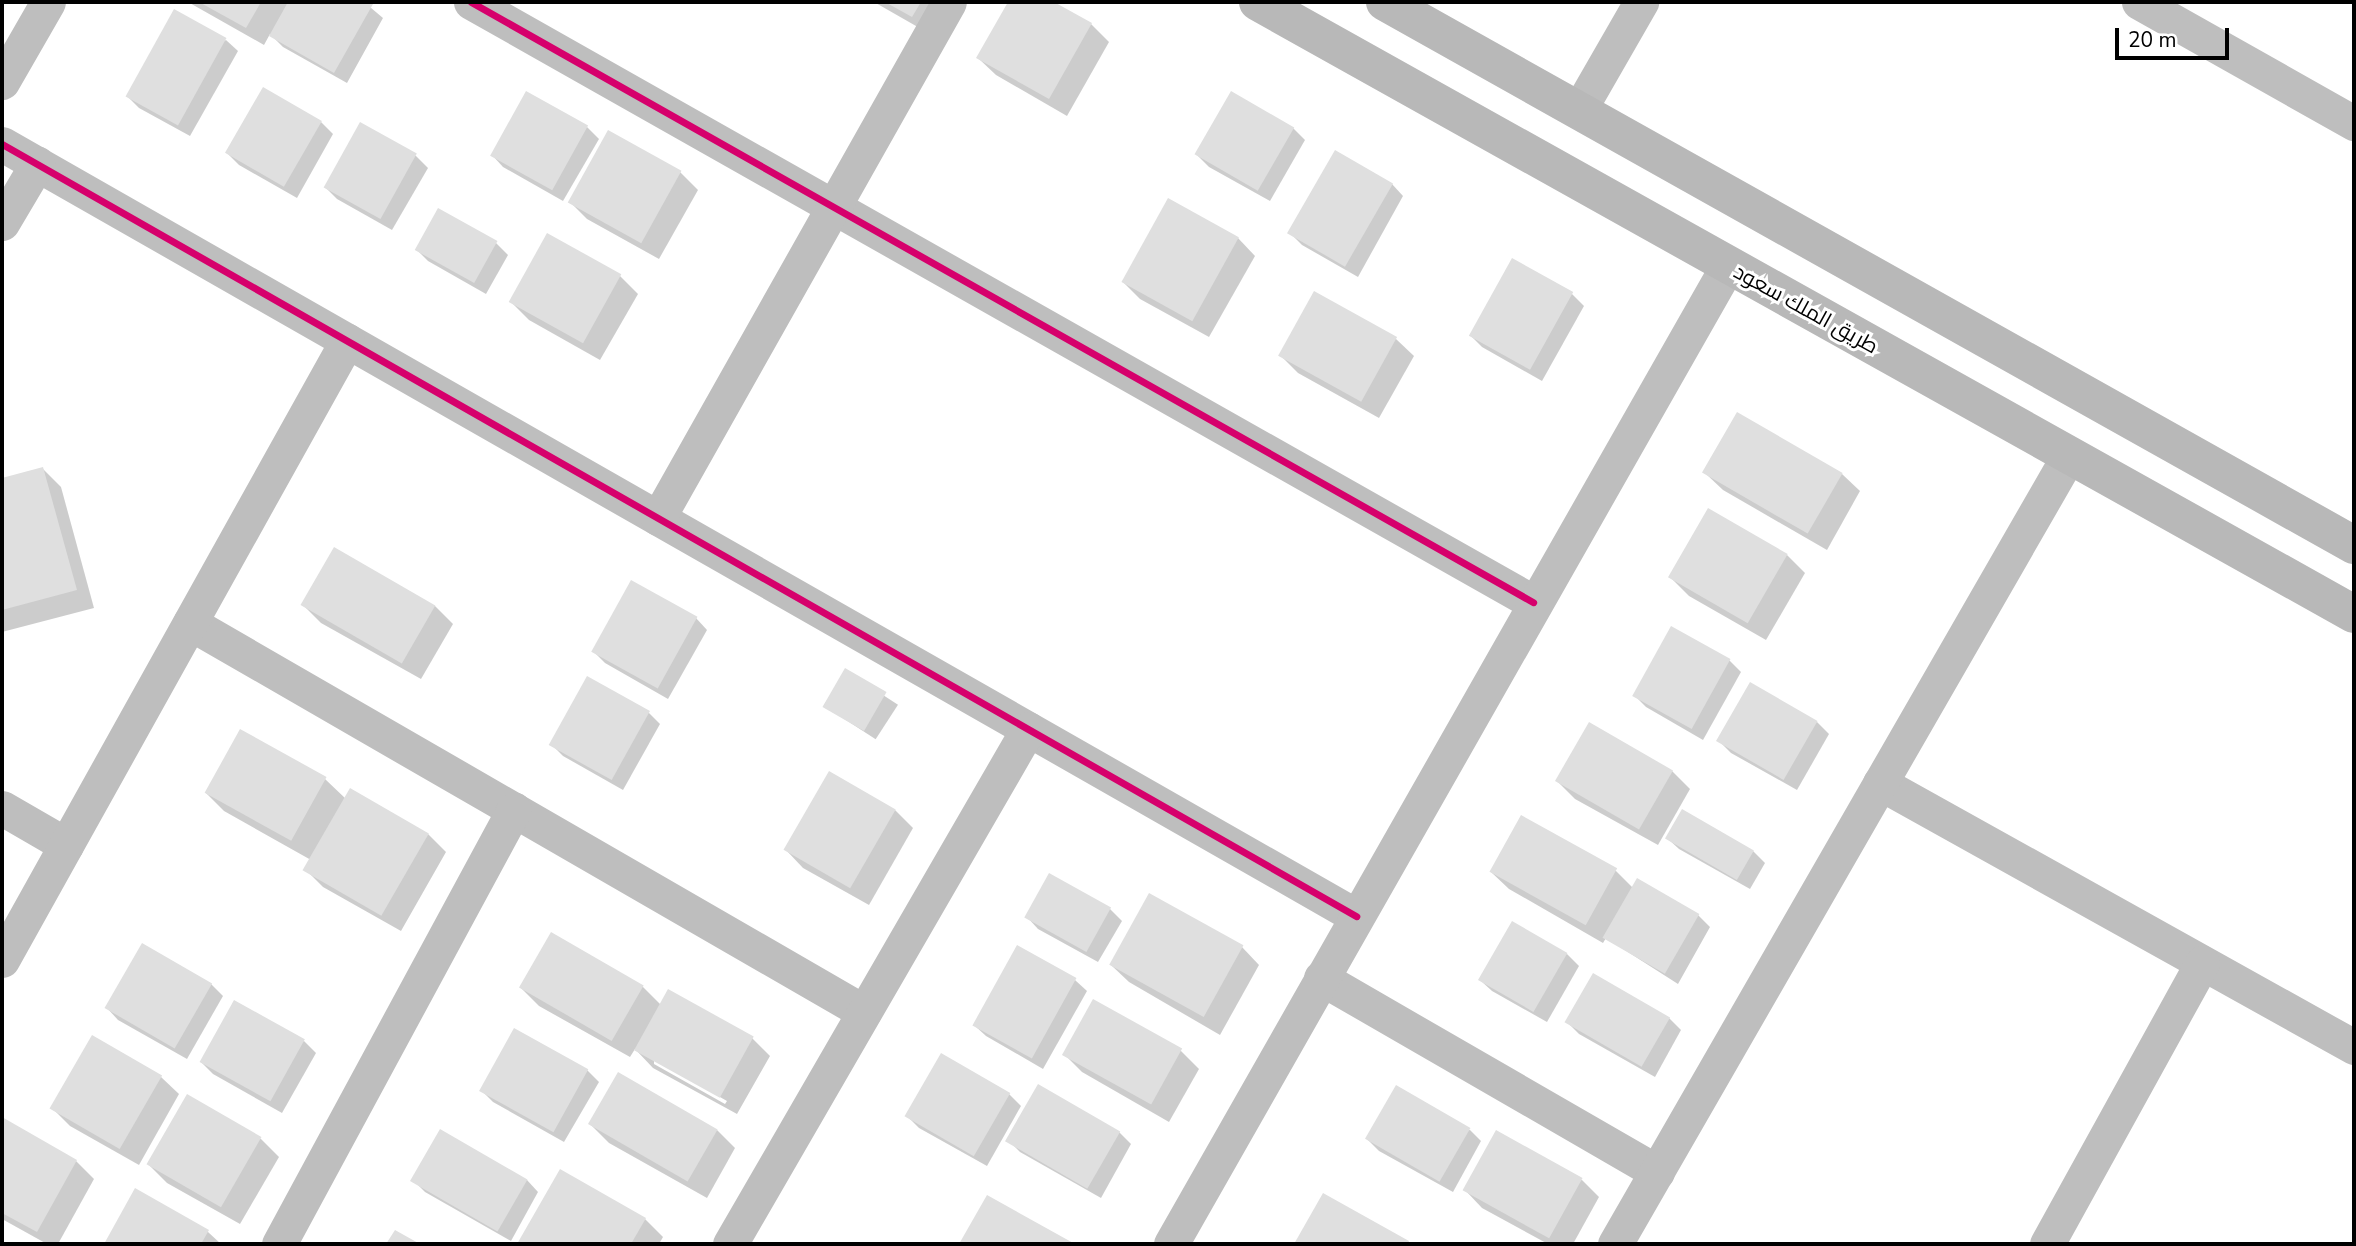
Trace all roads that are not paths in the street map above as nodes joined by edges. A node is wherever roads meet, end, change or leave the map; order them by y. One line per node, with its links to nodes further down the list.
1 (48, 2): 8 (street)
2 (471, 2): 13 (street)
3 (948, 2): 13 (street)
4 (1258, 2): 15 (main road, طريق الملك سعود)
5 (1385, 2): 9 (main road)
6 (1640, 2): 9 (street)
7 (2139, 2): 10 (street)
8 (2, 82)
9 (1579, 110): 19 (main road)
10 (2354, 122)
11 (2, 144): 12 (street)
12 (37, 164): 14 (street); 16 (street)
13 (833, 206): 18 (street); 20 (street)
14 (2, 223)
15 (1728, 265): 17 (main road, طريق الملك سعود); 20 (street)
16 (347, 341): 18 (street); 22 (street)
17 (2069, 455): 21 (main road, طريق الملك سعود); 24 (street)
18 (658, 518): 23 (street)
19 (2354, 545)
20 (1533, 601): 28 (street)
21 (2354, 614)
22 (190, 623): 26 (street); 27 (street)
23 (1028, 729): 28 (street); 32 (street)
24 (1880, 783): 30 (street); 34 (street)
25 (2, 808): 27 (street)
26 (514, 810): 32 (street); 35 (street)
27 (66, 845): 29 (street)
28 (1356, 916): 31 (street)
29 (2, 960)
30 (2202, 962): 33 (street); 39 (street)
31 (1321, 978): 34 (street); 37 (street)
32 (864, 1012): 36 (street)
33 (2354, 1047)
34 (1657, 1172): 38 (street)
35 (279, 1244)
36 (730, 1244)
37 (1171, 1244)
38 (1615, 1244)
39 (2047, 1244)

